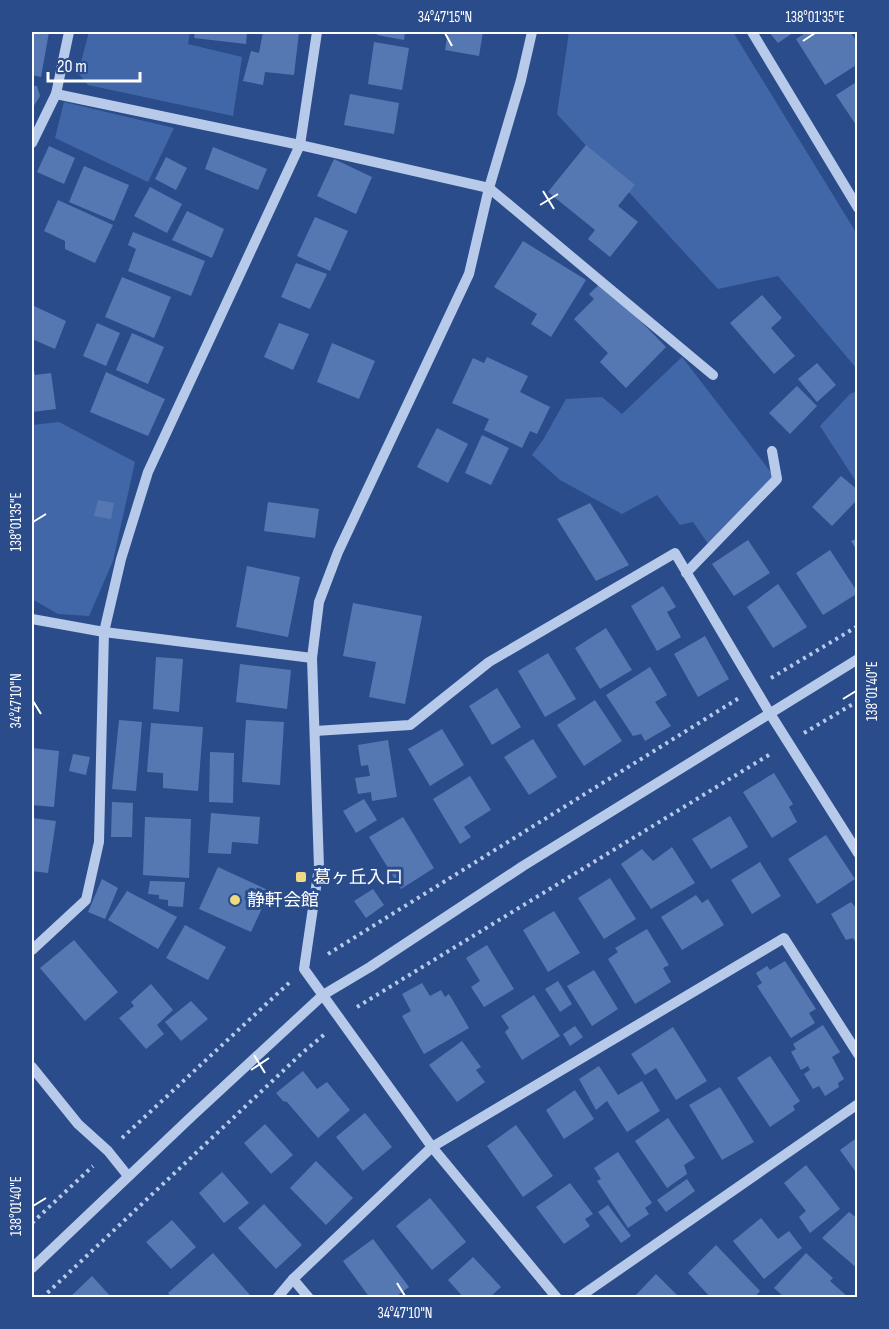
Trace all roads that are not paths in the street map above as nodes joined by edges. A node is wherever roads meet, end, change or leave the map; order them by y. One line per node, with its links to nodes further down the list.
1 (69, 32): 5 (street)
2 (317, 32): 7 (street)
3 (531, 32): 8 (street)
4 (752, 32): 9 (street)
5 (56, 94): 6 (street); 7 (street)
6 (32, 143)
7 (300, 145): 8 (street); 14 (street)
8 (489, 188): 10 (street); 15 (street)
9 (858, 208)
10 (712, 375)
11 (772, 452): 12 (street)
12 (686, 573): 17 (street); 18 (street)
13 (32, 619): 14 (street)
14 (104, 632): 15 (street); 20 (street)
15 (312, 658): 18 (street)
16 (858, 659): 17 (street)
17 (769, 712): 19 (street); 21 (street)
18 (315, 731): 21 (street)
19 (858, 853)
20 (32, 950)
21 (323, 995): 25 (street); 26 (street)
22 (858, 1054): 25 (street)
23 (32, 1066): 26 (street)
24 (858, 1104): 32 (street)
25 (432, 1147): 28 (street); 31 (street)
26 (128, 1176): 27 (street)
27 (32, 1268)
28 (293, 1279): 29 (street); 30 (street)
29 (276, 1298)
30 (309, 1298)
31 (556, 1298)
32 (578, 1298)

